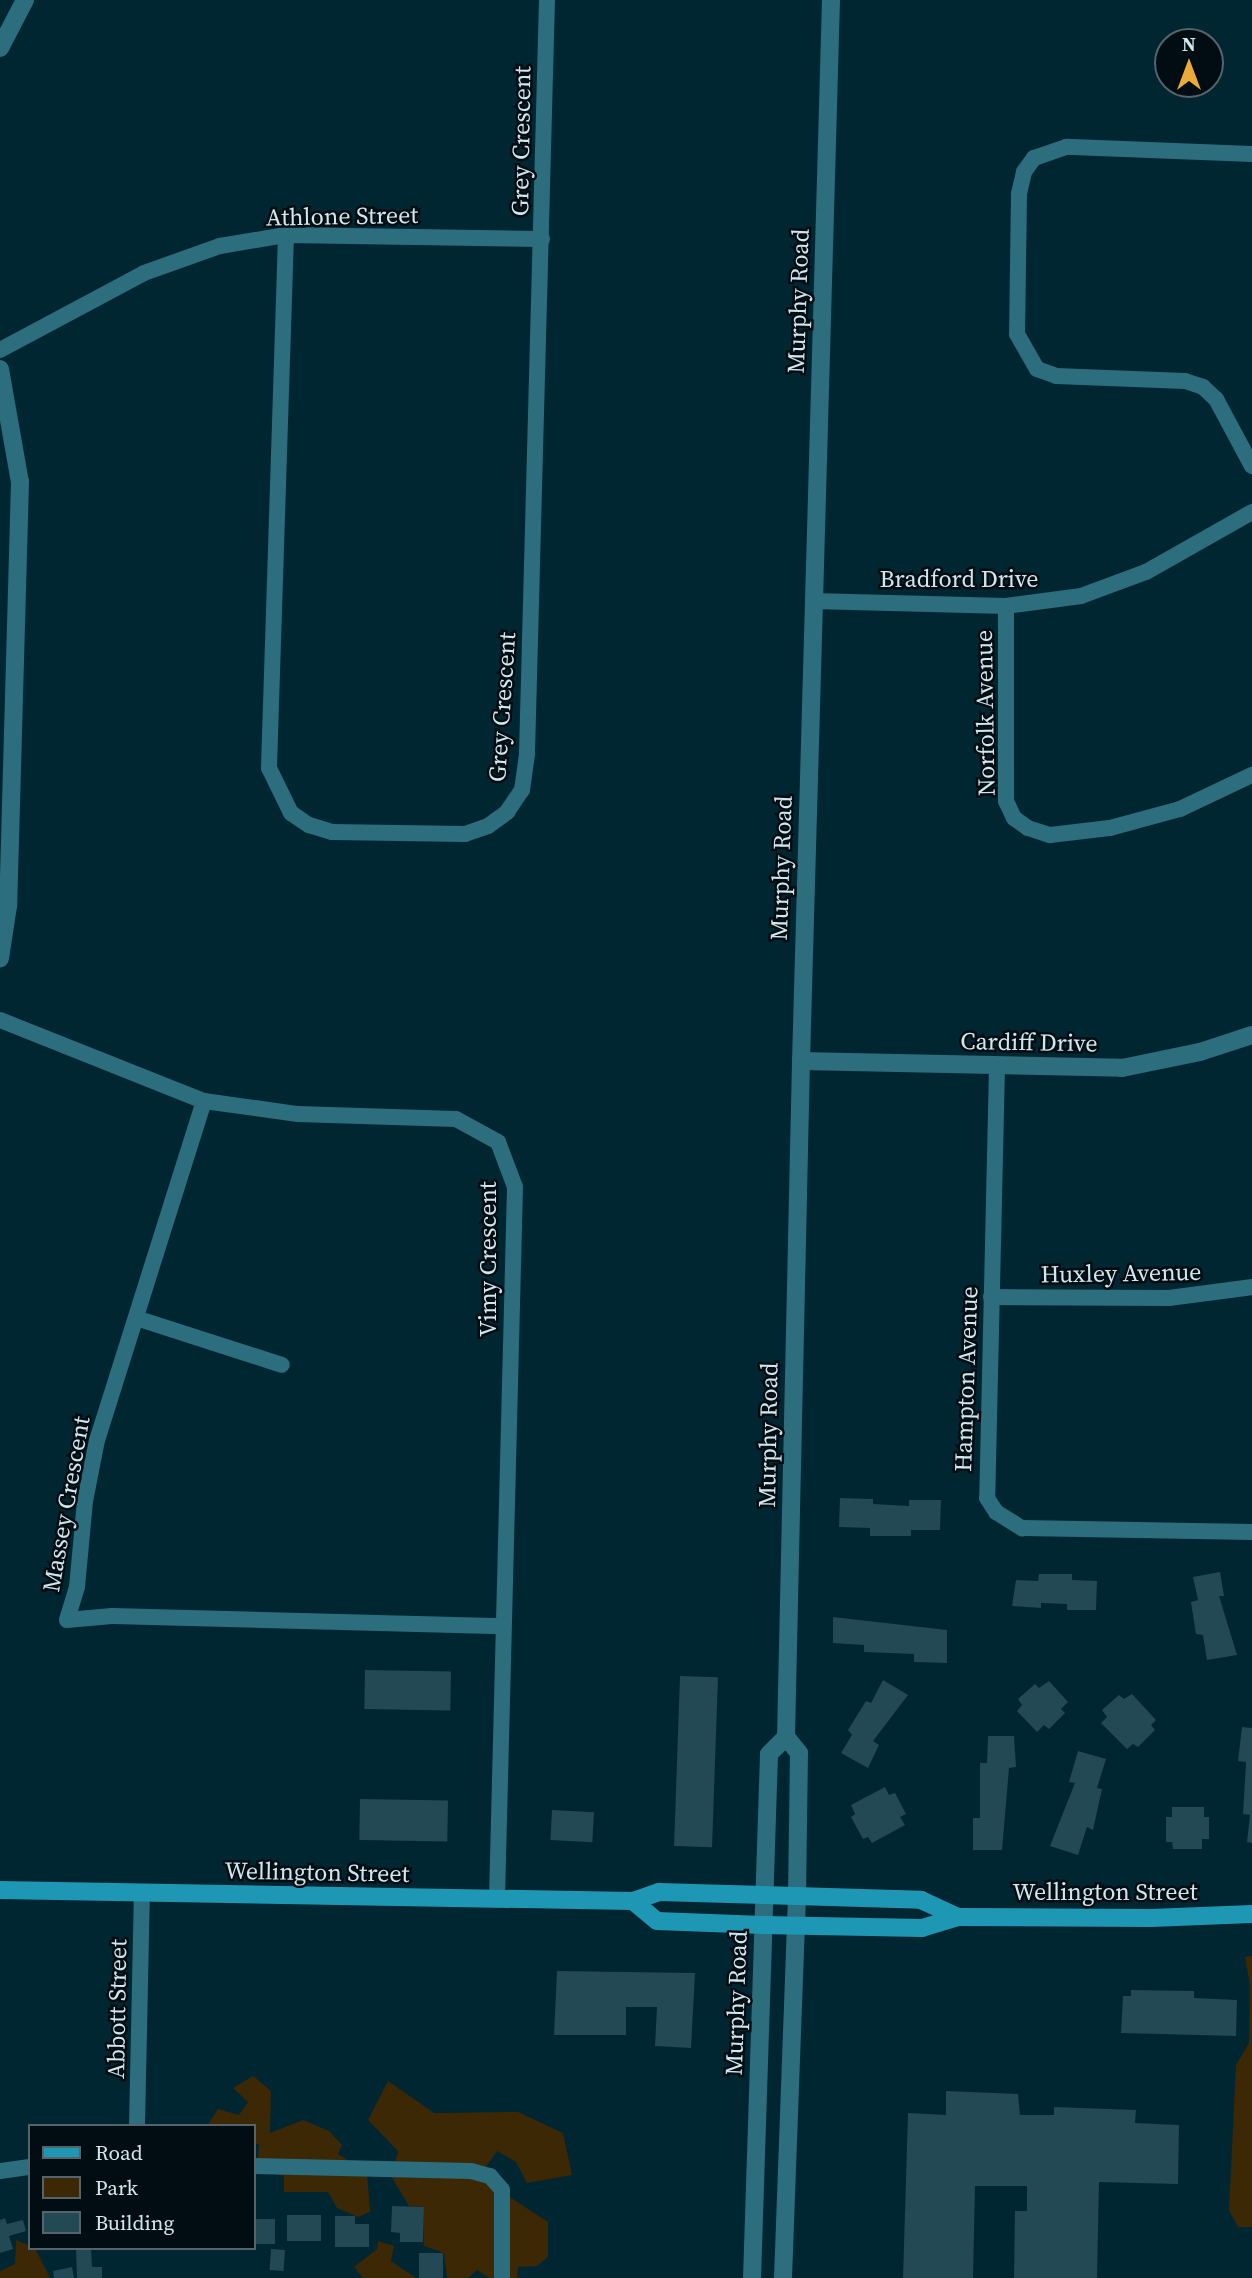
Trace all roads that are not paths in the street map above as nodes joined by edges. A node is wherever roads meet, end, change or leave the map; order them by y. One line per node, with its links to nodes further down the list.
1 (25, 0): 4 (street)
2 (547, 0): 7 (street, Grey Crescent)
3 (831, 0): 12 (street, Murphy Road)
4 (0, 48)
5 (1252, 154): 10 (street)
6 (286, 235): 7 (street, Athlone Street); 7 (street, Grey Crescent); 8 (street, Athlone Street)
7 (542, 239)
8 (0, 350)
9 (0, 369): 15 (street)
10 (1252, 466)
11 (1252, 512): 13 (street, Bradford Drive)
12 (813, 601): 13 (street, Bradford Drive); 18 (street, Murphy Road)
13 (1006, 606): 14 (street, Norfolk Avenue)
14 (1252, 775)
15 (0, 958)
16 (0, 1020): 20 (street, Vimy Crescent)
17 (1252, 1035): 19 (street, Cardiff Drive)
18 (800, 1061): 19 (street, Cardiff Drive); 27 (street, Murphy Road)
19 (997, 1067): 22 (street, Hampton Avenue)
20 (204, 1101): 23 (street, Massey Crescent); 26 (street, Vimy Crescent)
21 (1252, 1287): 22 (street, Huxley Avenue)
22 (991, 1297): 25 (street, Hampton Avenue)
23 (136, 1318): 24 (street); 26 (street, Massey Crescent)
24 (282, 1365)
25 (1252, 1532)
26 (503, 1626): 32 (street, Vimy Crescent)
27 (786, 1737): 30 (street, Murphy Road); 31 (street, Murphy Road)
28 (0, 1890): 29 (main road, Wellington Street)
29 (142, 1893): 32 (main road, Wellington Street); 38 (street, Abbott Street)
30 (764, 1895): 31 (main road, Wellington Street); 33 (main road, Wellington Street); 36 (street, Murphy Road)
31 (797, 1896): 35 (main road, Wellington Street); 37 (street, Murphy Road)
32 (497, 1900): 33 (main road, Wellington Street)
33 (634, 1901): 36 (main road, Wellington Street)
34 (1252, 1914): 35 (main road, Wellington Street)
35 (958, 1917): 37 (main road, Wellington Street)
36 (763, 1925): 37 (main road, Wellington Street); 43 (street, Murphy Road)
37 (797, 1926): 44 (street, Murphy Road)
38 (137, 2124)
39 (256, 2166): 42 (street)
40 (28, 2167): 41 (street)
41 (0, 2172)
42 (502, 2278)
43 (752, 2278)
44 (783, 2278)

